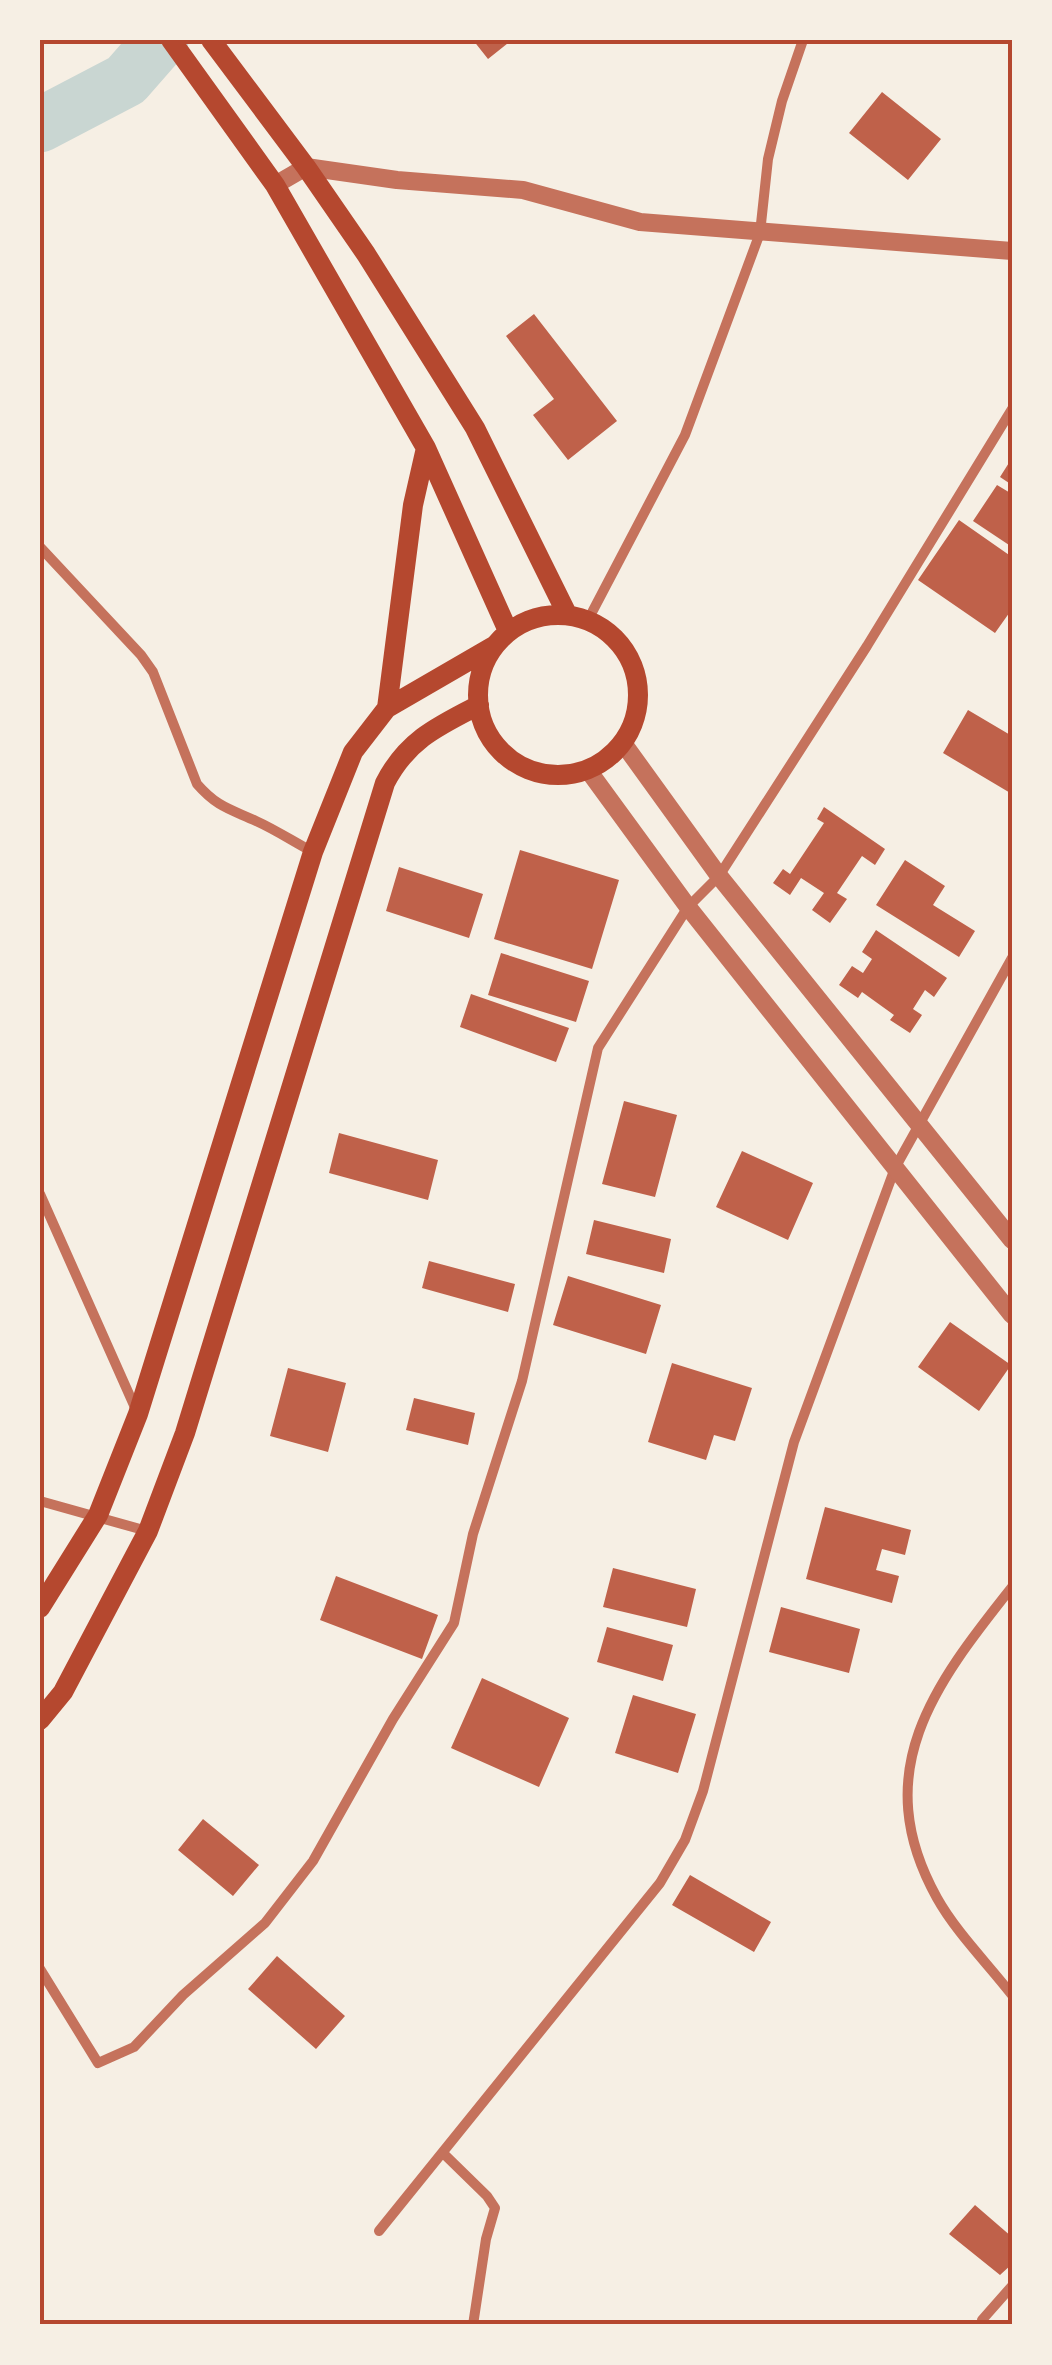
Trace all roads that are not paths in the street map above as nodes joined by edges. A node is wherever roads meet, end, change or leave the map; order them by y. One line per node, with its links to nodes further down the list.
1 (171, 40): 5 (main road)
2 (211, 40): 4 (main road)
3 (804, 40): 6 (street)
4 (306, 167): 5 (street); 6 (street); 11 (main road)
5 (275, 185): 9 (main road)
6 (760, 233): 7 (street); 11 (street)
7 (1012, 251)
8 (1012, 408): 18 (street)
9 (426, 448): 12 (main road); 14 (main road)
10 (40, 547): 17 (street)
11 (578, 617): 12 (main road); 15 (main road)
12 (501, 638): 13 (main road); 14 (main road)
13 (478, 705): 16 (main road); 29 (main road)
14 (387, 708): 17 (main road)
15 (623, 743): 16 (main road); 18 (street)
16 (588, 770): 19 (street)
17 (312, 852): 26 (main road)
18 (719, 876): 19 (street); 21 (street)
19 (688, 907): 22 (street); 33 (street)
20 (1012, 958): 21 (street)
21 (920, 1126): 22 (street); 24 (street)
22 (895, 1168): 25 (street); 35 (street)
23 (40, 1194): 26 (street)
24 (1012, 1240)
25 (1012, 1315)
26 (138, 1414): 28 (main road)
27 (40, 1501): 28 (street)
28 (98, 1515): 29 (street); 31 (main road)
29 (148, 1531): 32 (main road)
30 (1012, 1587): 34 (street)
31 (40, 1608)
32 (40, 1720)
33 (40, 1968)
34 (1012, 1995)
35 (444, 2154): 36 (street); 39 (street)
36 (379, 2232)
37 (1012, 2286): 38 (street)
38 (977, 2323)
39 (473, 2325)

